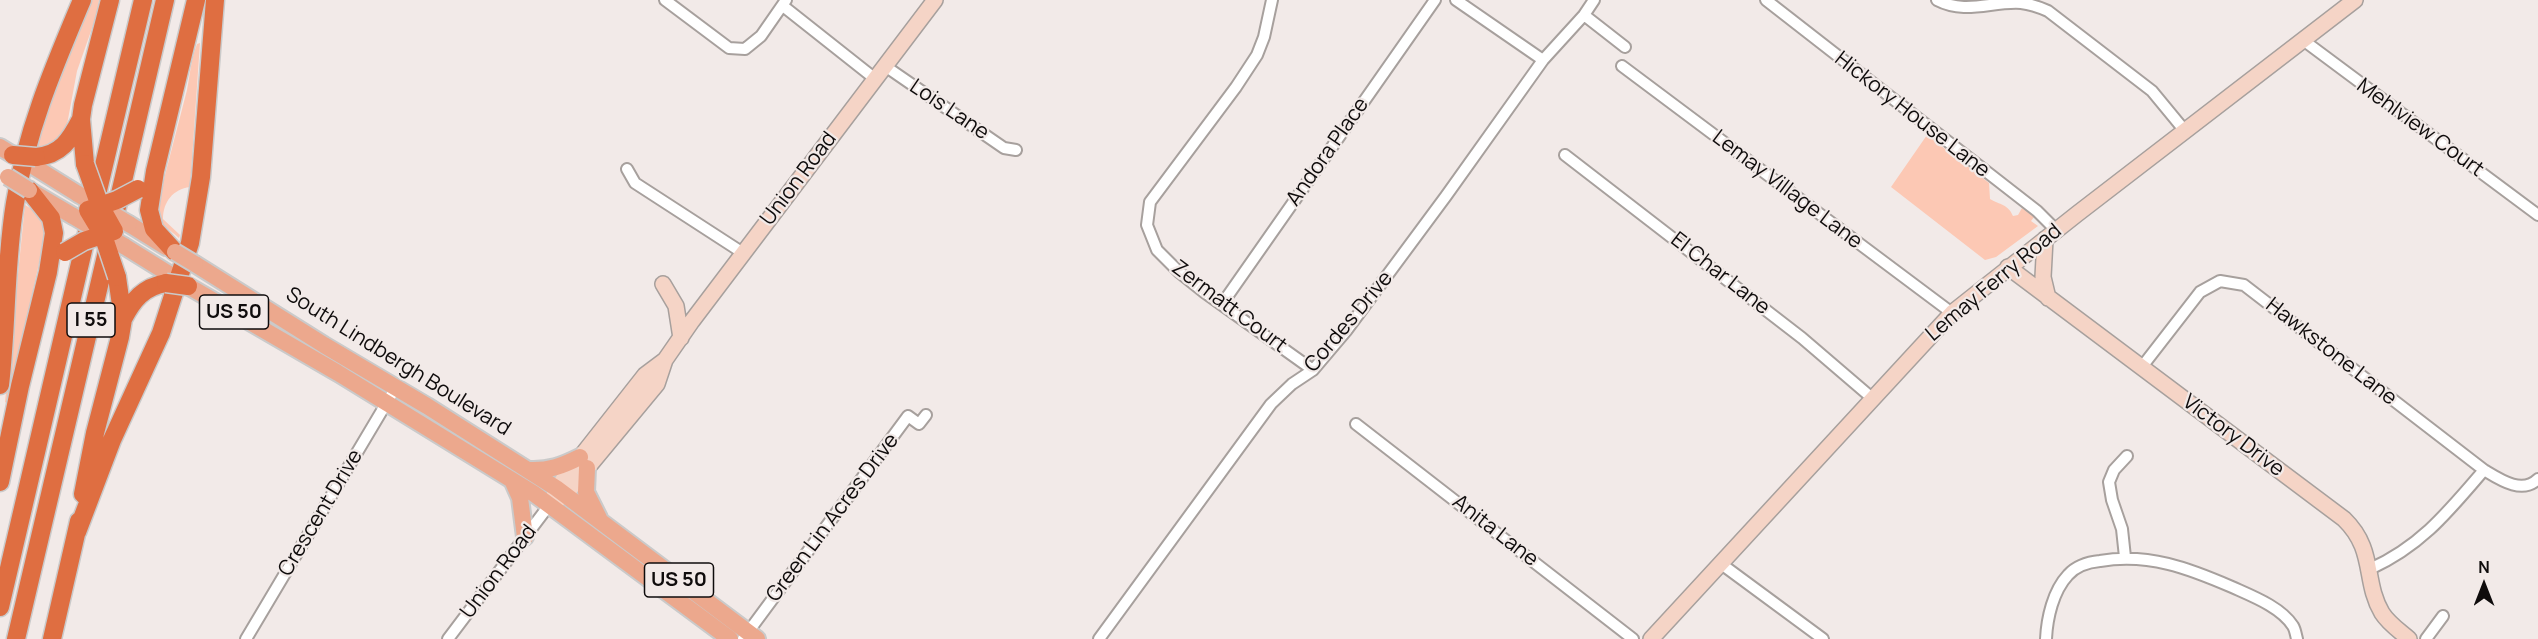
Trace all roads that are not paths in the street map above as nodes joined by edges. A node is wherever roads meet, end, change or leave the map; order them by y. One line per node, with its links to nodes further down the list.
1 (82, 0): 54 (highway)
2 (110, 0): 24 (highway)
3 (143, 0): 77 (highway, I 55)
4 (165, 0): 80 (highway, I 55)
5 (196, 0): 31 (highway)
6 (215, 0): 72 (highway)
7 (665, 0): 16 (street)
8 (935, 0): 21 (main road, Union Road)
9 (1272, 0): 48 (street, Zermatt Court)
10 (1435, 0): 48 (street, Andora Place)
11 (1456, 0): 20 (street)
12 (1594, 0): 17 (street, Cordes Drive)
13 (1766, 0): 38 (street, Hickory House Lane)
14 (1937, 0): 25 (street)
15 (2353, 0): 18 (main road, Lemay Ferry Road)
16 (784, 3): 23 (street)
17 (1584, 15): 19 (street); 20 (street, Cordes Drive)
18 (2303, 40): 25 (main road, Lemay Ferry Road); 36 (street, Mehlview Court)
19 (1626, 47)
20 (1543, 60): 53 (street, Cordes Drive)
21 (885, 66): 23 (main road, Union Road); 26 (street, Lois Lane)
22 (1622, 66): 49 (street, Lemay Village Lane)
23 (874, 78): 41 (main road, Union Road)
24 (81, 119): 29 (highway); 35 (highway, bridge)
25 (2185, 130): 38 (main road, Lemay Ferry Road)
26 (1016, 150)
27 (6, 151): 29 (highway, bridge)
28 (1565, 154): 56 (street, El Char Lane)
29 (35, 161): 34 (main road)
30 (627, 169): 41 (street)
31 (155, 171): 35 (highway, bridge); 40 (highway)
32 (4, 174): 33 (main road, South Lindbergh Boulevard / US 50, bridge)
33 (29, 190): 35 (main road, South Lindbergh Boulevard / US 50); 43 (highway)
34 (78, 194): 35 (highway, bridge)
35 (87, 211): 37 (highway, bridge); 37 (main road, South Lindbergh Boulevard / US 50, bridge)
36 (2538, 215)
37 (116, 230): 39 (highway, bridge); 40 (main road, South Lindbergh Boulevard / US 50); 43 (highway, bridge); 50 (highway, bridge)
38 (2050, 235): 42 (main road, Lemay Ferry Road); 47 (main road)
39 (124, 246): 44 (main road)
40 (175, 252): 55 (main road, South Lindbergh Boulevard / US 50, bridge)
41 (743, 254): 51 (main road, Union Road)
42 (2008, 267): 47 (main road, Victory Drive); 49 (main road, Lemay Ferry Road)
43 (48, 272): 60 (highway)
44 (167, 278): 46 (highway, bridge); 50 (highway)
45 (663, 284): 51 (main road)
46 (188, 286): 57 (main road, South Lindbergh Boulevard / US 50)
47 (2048, 298): 52 (main road, Victory Drive)
48 (1222, 304): 53 (street, Zermatt Court)
49 (1952, 313): 56 (main road, Lemay Ferry Road)
50 (123, 320): 72 (highway)
51 (681, 338): 63 (main road, Union Road)
52 (2141, 368): 65 (street, Hawkstone Lane); 76 (main road, Victory Drive)
53 (1313, 370): 85 (street, Cordes Drive)
54 (0, 385)
55 (396, 387): 57 (street, Crescent Drive); 64 (main road, South Lindbergh Boulevard / US 50)
56 (1872, 398): 75 (main road, Lemay Ferry Road)
57 (387, 403): 66 (main road, South Lindbergh Boulevard / US 50); 82 (street, Crescent Drive)
58 (926, 415): 79 (street, Green Lin Acres Drive)
59 (1356, 424): 86 (street, Anita Lane)
60 (7, 440): 62 (highway); 68 (highway)
61 (2127, 456): 74 (street)
62 (0, 462)
63 (583, 463): 64 (main road); 69 (main road, Union Road); 71 (main road)
64 (529, 470): 69 (main road, South Lindbergh Boulevard / US 50)
65 (2484, 470): 67 (street, Hawkstone Lane); 76 (street)
66 (511, 479): 70 (main road, South Lindbergh Boulevard / US 50); 73 (main road)
67 (2538, 479)
68 (0, 482)
69 (561, 492): 70 (main road, Union Road); 71 (main road, South Lindbergh Boulevard / US 50)
70 (550, 504): 73 (street, Union Road); 84 (main road, South Lindbergh Boulevard / US 50)
71 (601, 521): 79 (main road, South Lindbergh Boulevard / US 50)
72 (77, 532): 81 (highway)
73 (525, 537): 83 (street, Union Road)
74 (2126, 557): 89 (street); 90 (street)
75 (1720, 563): 87 (main road, Lemay Ferry Road); 88 (street)
76 (2370, 570): 91 (main road, Victory Drive)
77 (0, 607)
78 (2443, 616): 92 (street)
79 (749, 637)
80 (16, 639)
81 (51, 639)
82 (246, 639)
83 (448, 639)
84 (730, 639)
85 (1099, 639)
86 (1633, 639)
87 (1651, 639)
88 (1823, 639)
89 (2046, 639)
90 (2297, 639)
91 (2409, 639)
92 (2426, 639)

